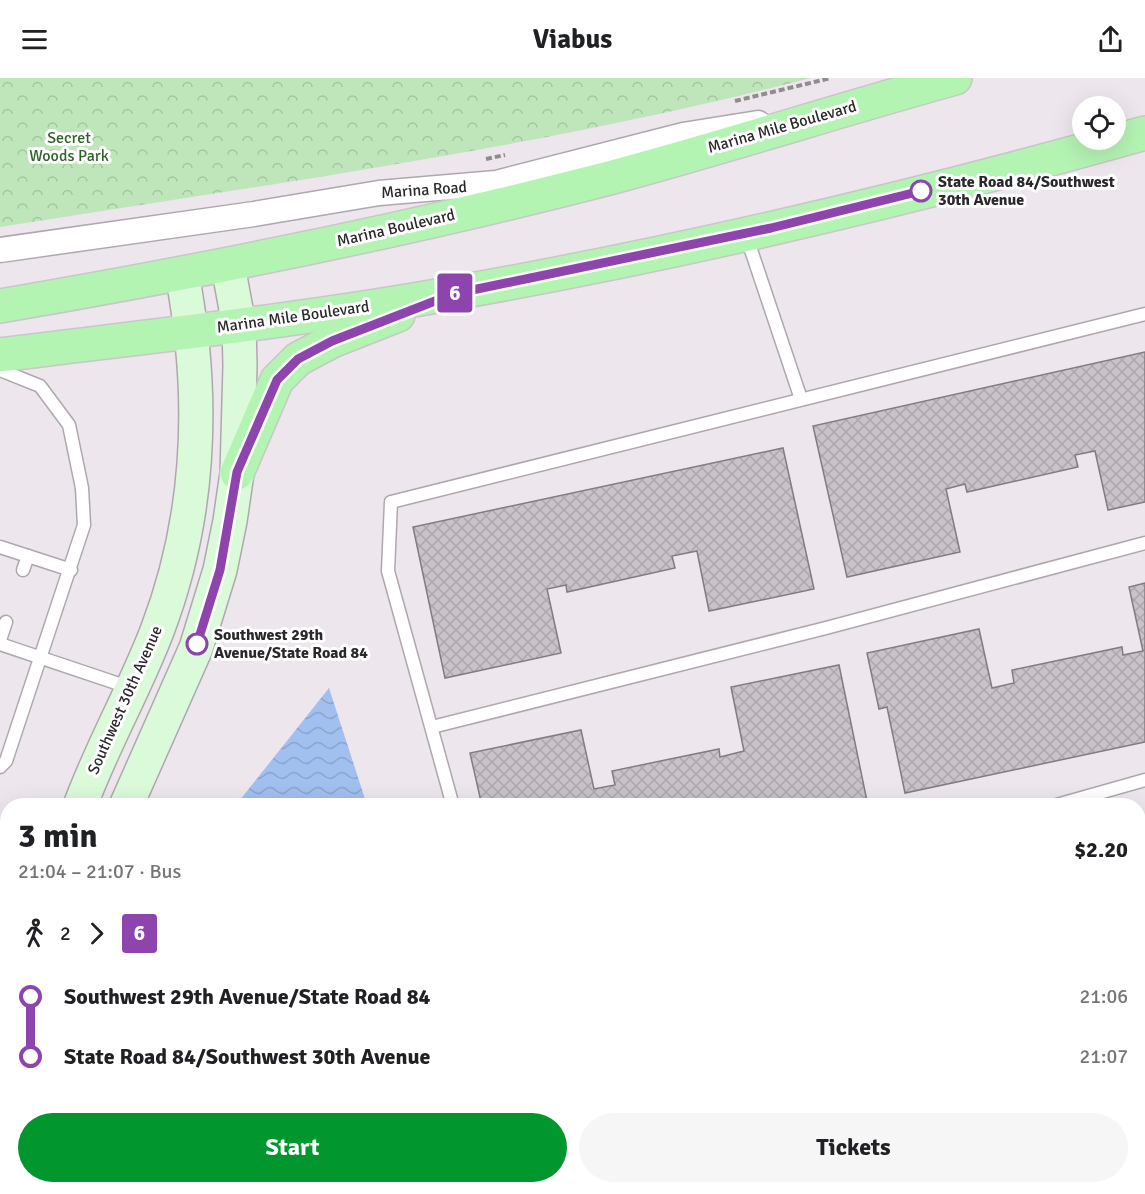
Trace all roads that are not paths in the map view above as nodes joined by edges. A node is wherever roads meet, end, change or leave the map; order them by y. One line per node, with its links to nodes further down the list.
1 (955, 78): 2 (main road, Marina Mile Boulevard)
2 (843, 109): 4 (main road, Marina Mile Boulevard); 6 (street, Marina Road)
3 (1145, 133): 5 (main road, Marina Mile Boulevard)
4 (610, 177): 7 (main road, Marina Boulevard)
5 (745, 233): 9 (main road, Marina Mile Boulevard); 16 (lane)
6 (0, 250)
7 (228, 266): 8 (main road, Marina Boulevard); 12 (main road)
8 (182, 274): 10 (main road); 13 (main road, Southwest 30th Avenue)
9 (453, 294): 12 (main road, Marina Mile Boulevard); 17 (main road)
10 (0, 306)
11 (1145, 314): 16 (lane)
12 (239, 325): 13 (main road, Marina Mile Boulevard); 17 (main road)
13 (193, 331): 14 (main road, Marina Mile Boulevard); 26 (main road, Southwest 30th Avenue)
14 (0, 355)
15 (0, 370): 22 (lane)
16 (801, 399): 27 (lane)
17 (237, 472): 31 (main road)
18 (1145, 543): 27 (lane)
19 (0, 547): 20 (lane)
20 (28, 556): 21 (lane); 22 (lane)
21 (23, 570)
22 (71, 570): 25 (lane)
23 (6, 622): 24 (lane)
24 (0, 642): 25 (lane)
25 (41, 658): 26 (lane); 28 (lane)
26 (132, 688): 30 (main road, Southwest 30th Avenue)
27 (432, 727): 32 (lane)
28 (0, 767)
29 (1145, 780): 33 (lane)
30 (84, 798)
31 (130, 798)
32 (451, 798)
33 (1081, 798)

